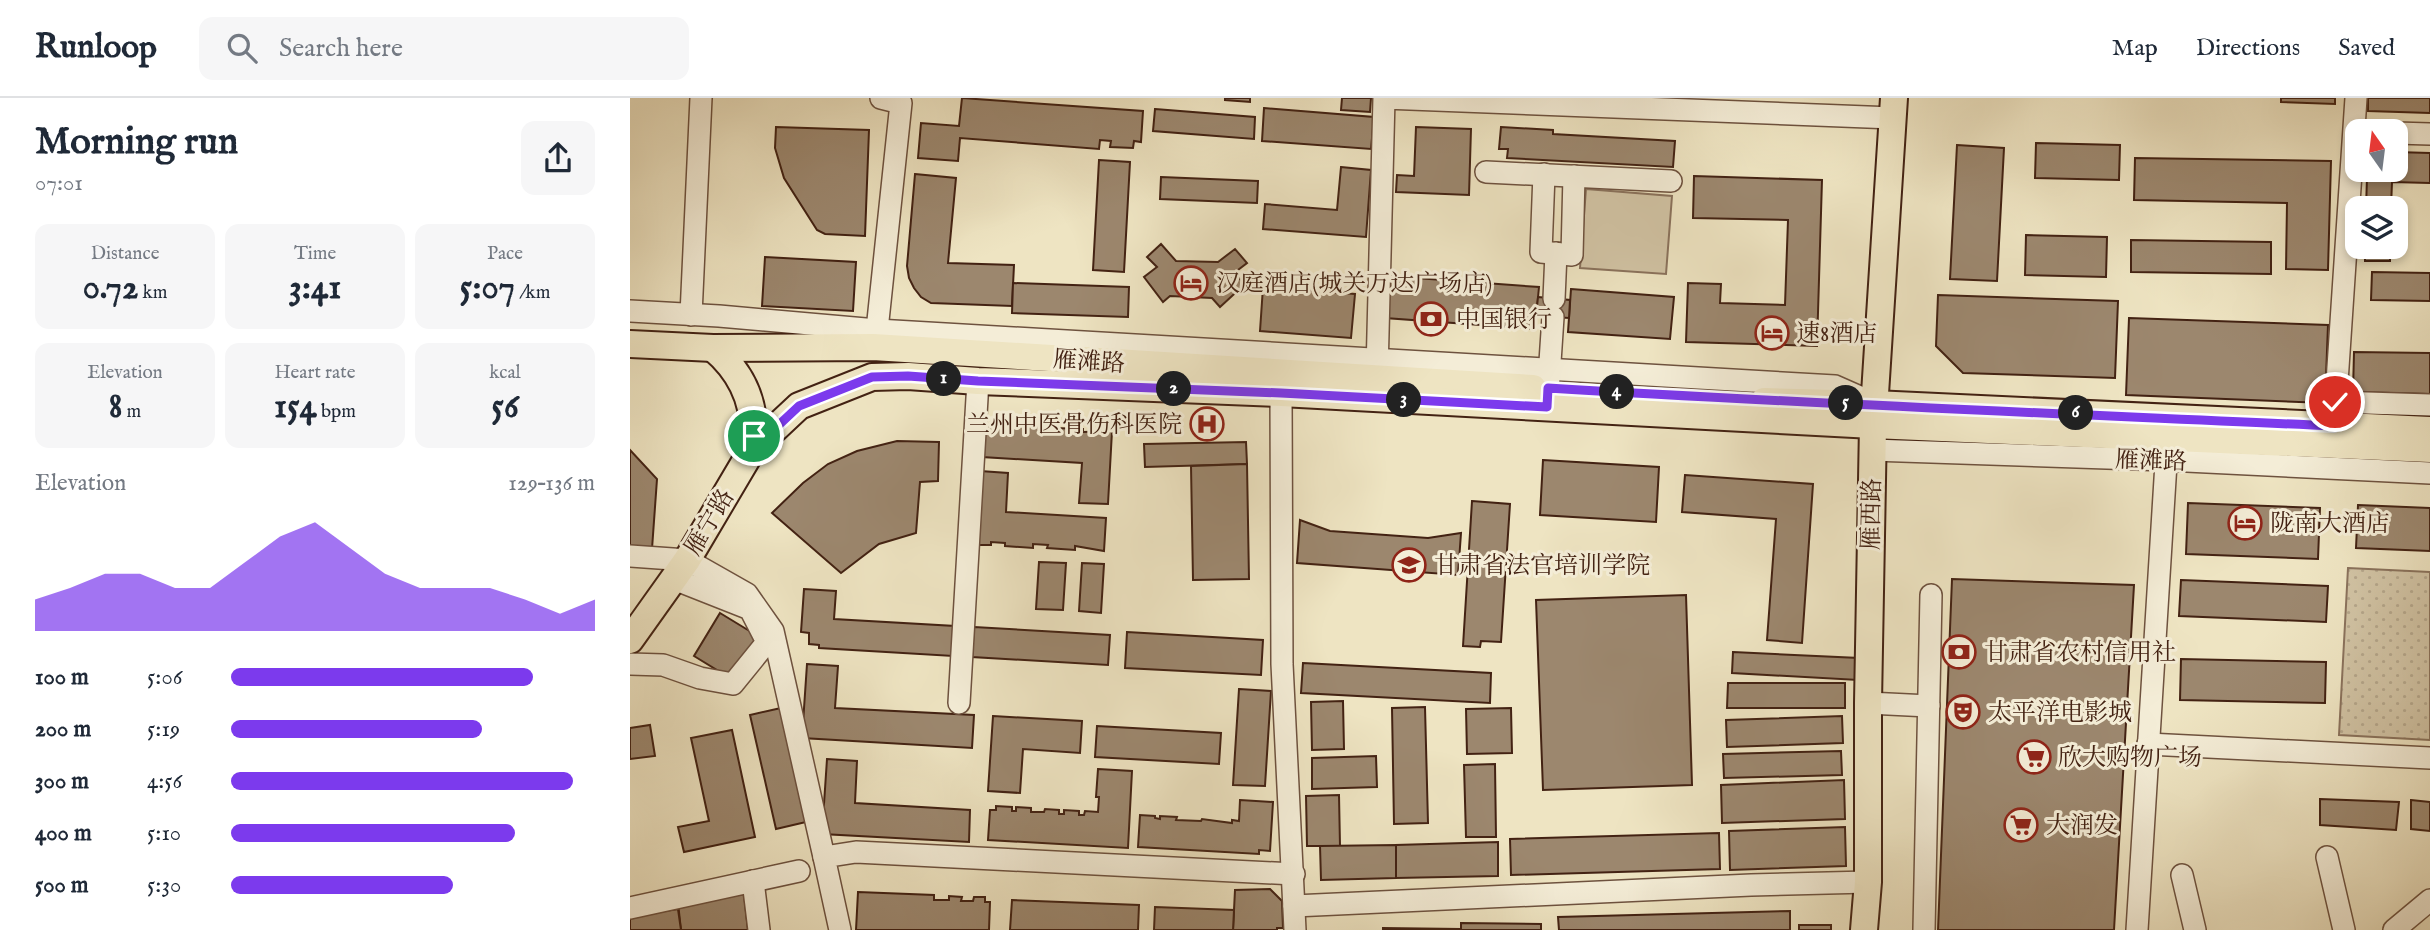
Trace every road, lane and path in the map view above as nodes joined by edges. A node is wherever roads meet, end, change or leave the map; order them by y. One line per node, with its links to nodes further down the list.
1 (701, 98): 15 (street)
2 (881, 98): 16 (street)
3 (2356, 98): 25 (street)
4 (1475, 100): 5 (street); 20 (street)
5 (1548, 101): 6 (street)
6 (1894, 108): 26 (main road, 雁西路)
7 (2408, 133): 8 (street)
8 (2430, 134)
9 (1486, 172): 10 (street)
10 (1544, 174): 11 (street); 13 (street)
11 (1574, 176): 12 (street); 13 (street)
12 (1671, 181)
13 (1556, 253): 22 (street)
14 (630, 311): 15 (street)
15 (691, 314): 16 (street)
16 (875, 339): 18 (main road, 雁滩路); 20 (main road, 雁滩路)
17 (630, 344): 18 (main road, 雁滩路)
18 (713, 348): 30 (main road)
19 (872, 377): 21 (main road, 雁滩路); 30 (main road, 雁宁路)
20 (1376, 379): 22 (main road, 雁滩路); 22 (street); 23 (main road, 雁滩路)
21 (978, 381): 23 (main road, 雁滩路); 37 (street)
22 (1548, 388): 26 (main road, 雁滩路)
23 (1281, 393): 45 (street)
24 (2430, 405): 25 (street, 雁滩路)
25 (2334, 424): 26 (main road, 雁滩路); 27 (main road, 雁滩路); 28 (main road, 雁滩路); 29 (main road, 雁滩路)
26 (1873, 426): 28 (main road, 雁滩路); 28 (street, 雁滩路); 38 (main road, 雁西路)
27 (2430, 430)
28 (2167, 449): 31 (street, 雁滩路); 40 (street)
29 (2430, 449)
30 (752, 450): 33 (main road, 雁宁路)
31 (2430, 473)
32 (630, 556): 33 (street)
33 (681, 569): 35 (main road, 雁宁路); 36 (street); 42 (street)
34 (1931, 595): 39 (street)
35 (630, 640)
36 (630, 664)
37 (959, 703)
38 (1868, 703): 39 (street); 48 (main road, 雁西路)
39 (1929, 706): 56 (street)
40 (2148, 744): 41 (street); 57 (street)
41 (2430, 758)
42 (824, 857): 45 (street); 53 (street)
43 (2327, 858): 59 (street)
44 (799, 871): 47 (street)
45 (1294, 874): 50 (street)
46 (2182, 875): 58 (street)
47 (753, 881): 51 (street); 52 (street)
48 (1868, 882): 50 (street); 55 (main road, 雁西路)
49 (2430, 900): 60 (street)
50 (1294, 906): 54 (street)
51 (630, 908)
52 (759, 930)
53 (840, 930)
54 (1295, 930)
55 (1864, 930)
56 (1924, 930)
57 (2137, 930)
58 (2195, 930)
59 (2344, 930)
60 (2394, 930)

